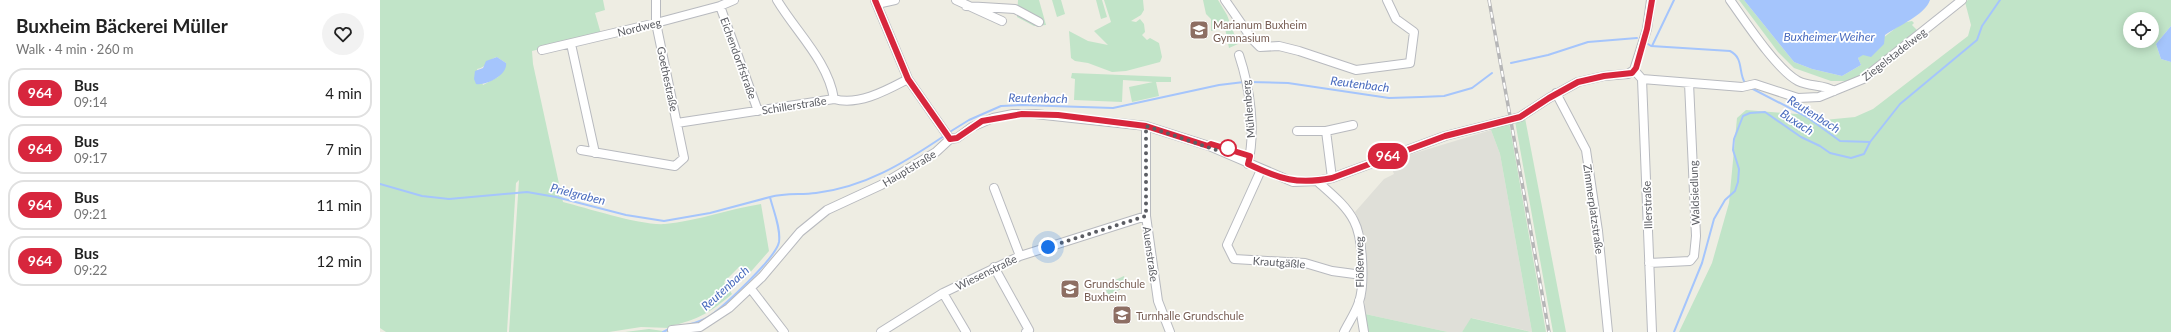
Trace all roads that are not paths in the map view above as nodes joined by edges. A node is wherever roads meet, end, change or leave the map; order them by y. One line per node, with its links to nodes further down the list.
1 (656, 0): 16 (street, Goethestraße)
2 (734, 0): 12 (street, Nordweg)
3 (777, 0): 26 (street)
4 (895, 0): 11 (street)
5 (956, 0): 13 (street)
6 (1225, 0): 7 (street)
7 (1387, 0)
8 (1652, 0): 20 (street)
9 (1730, 0): 24 (street)
10 (1962, 0): 24 (street, Ziegelstadelweg)
11 (876, 2): 21 (street)
12 (720, 6): 16 (street, Nordweg); 27 (street, Eichendorffstraße)
13 (966, 6): 14 (street); 15 (street)
14 (1002, 21)
15 (1039, 22)
16 (656, 23): 17 (street, Nordweg); 28 (street, Goethestraße)
17 (570, 44): 18 (street, Nordweg); 35 (street)
18 (542, 50)
19 (1240, 55): 36 (street, Mühlenberg)
20 (1634, 70): 22 (street); 25 (street, Hauptstraße)
21 (908, 79): 26 (street, Schillerstraße); 33 (street)
22 (1642, 79): 23 (street, Ziegelstadelweg); 43 (street, Illerstraße)
23 (1689, 83): 24 (street, Ziegelstadelweg); 43 (street, Waldsiedlung)
24 (1834, 91)
25 (1556, 93): 38 (street, Hauptstraße); 57 (street, Zimmerplatzstraße)
26 (834, 99): 27 (street, Schillerstraße)
27 (758, 111): 28 (street, Schillerstraße)
28 (677, 123): 35 (street, Goethestraße)
29 (1352, 125): 31 (street)
30 (1146, 126): 33 (street, Hauptstraße); 36 (street, Hauptstraße); 41 (street, Auenstraße)
31 (1326, 130): 32 (street); 38 (street)
32 (1297, 131)
33 (950, 139): 46 (street, Hauptstraße)
34 (581, 150): 35 (street)
35 (595, 153)
36 (1248, 164): 37 (street, Hauptstraße)
37 (1261, 170): 39 (street, Hauptstraße); 45 (street, Krautgäßle)
38 (1332, 178): 39 (street, Hauptstraße)
39 (1317, 181): 45 (street, Flößerweg)
40 (994, 188): 42 (street)
41 (1146, 216): 42 (street, Wiesenstraße); 54 (street, Auenstraße)
42 (1020, 256): 44 (street, Wiesenstraße)
43 (1649, 263): 58 (street, Illerstraße)
44 (994, 267): 47 (street, Wiesenstraße); 53 (street)
45 (1362, 274): 48 (street, Flößerweg)
46 (751, 289): 49 (street, Hauptstraße); 50 (street)
47 (943, 293): 51 (street, Wiesenstraße); 52 (street)
48 (1359, 302): 55 (street, Flößerweg); 56 (street)
49 (672, 330)
50 (784, 332)
51 (881, 332)
52 (966, 332)
53 (1026, 332)
54 (1170, 332)
55 (1344, 332)
56 (1364, 332)
57 (1608, 332)
58 (1652, 332)

